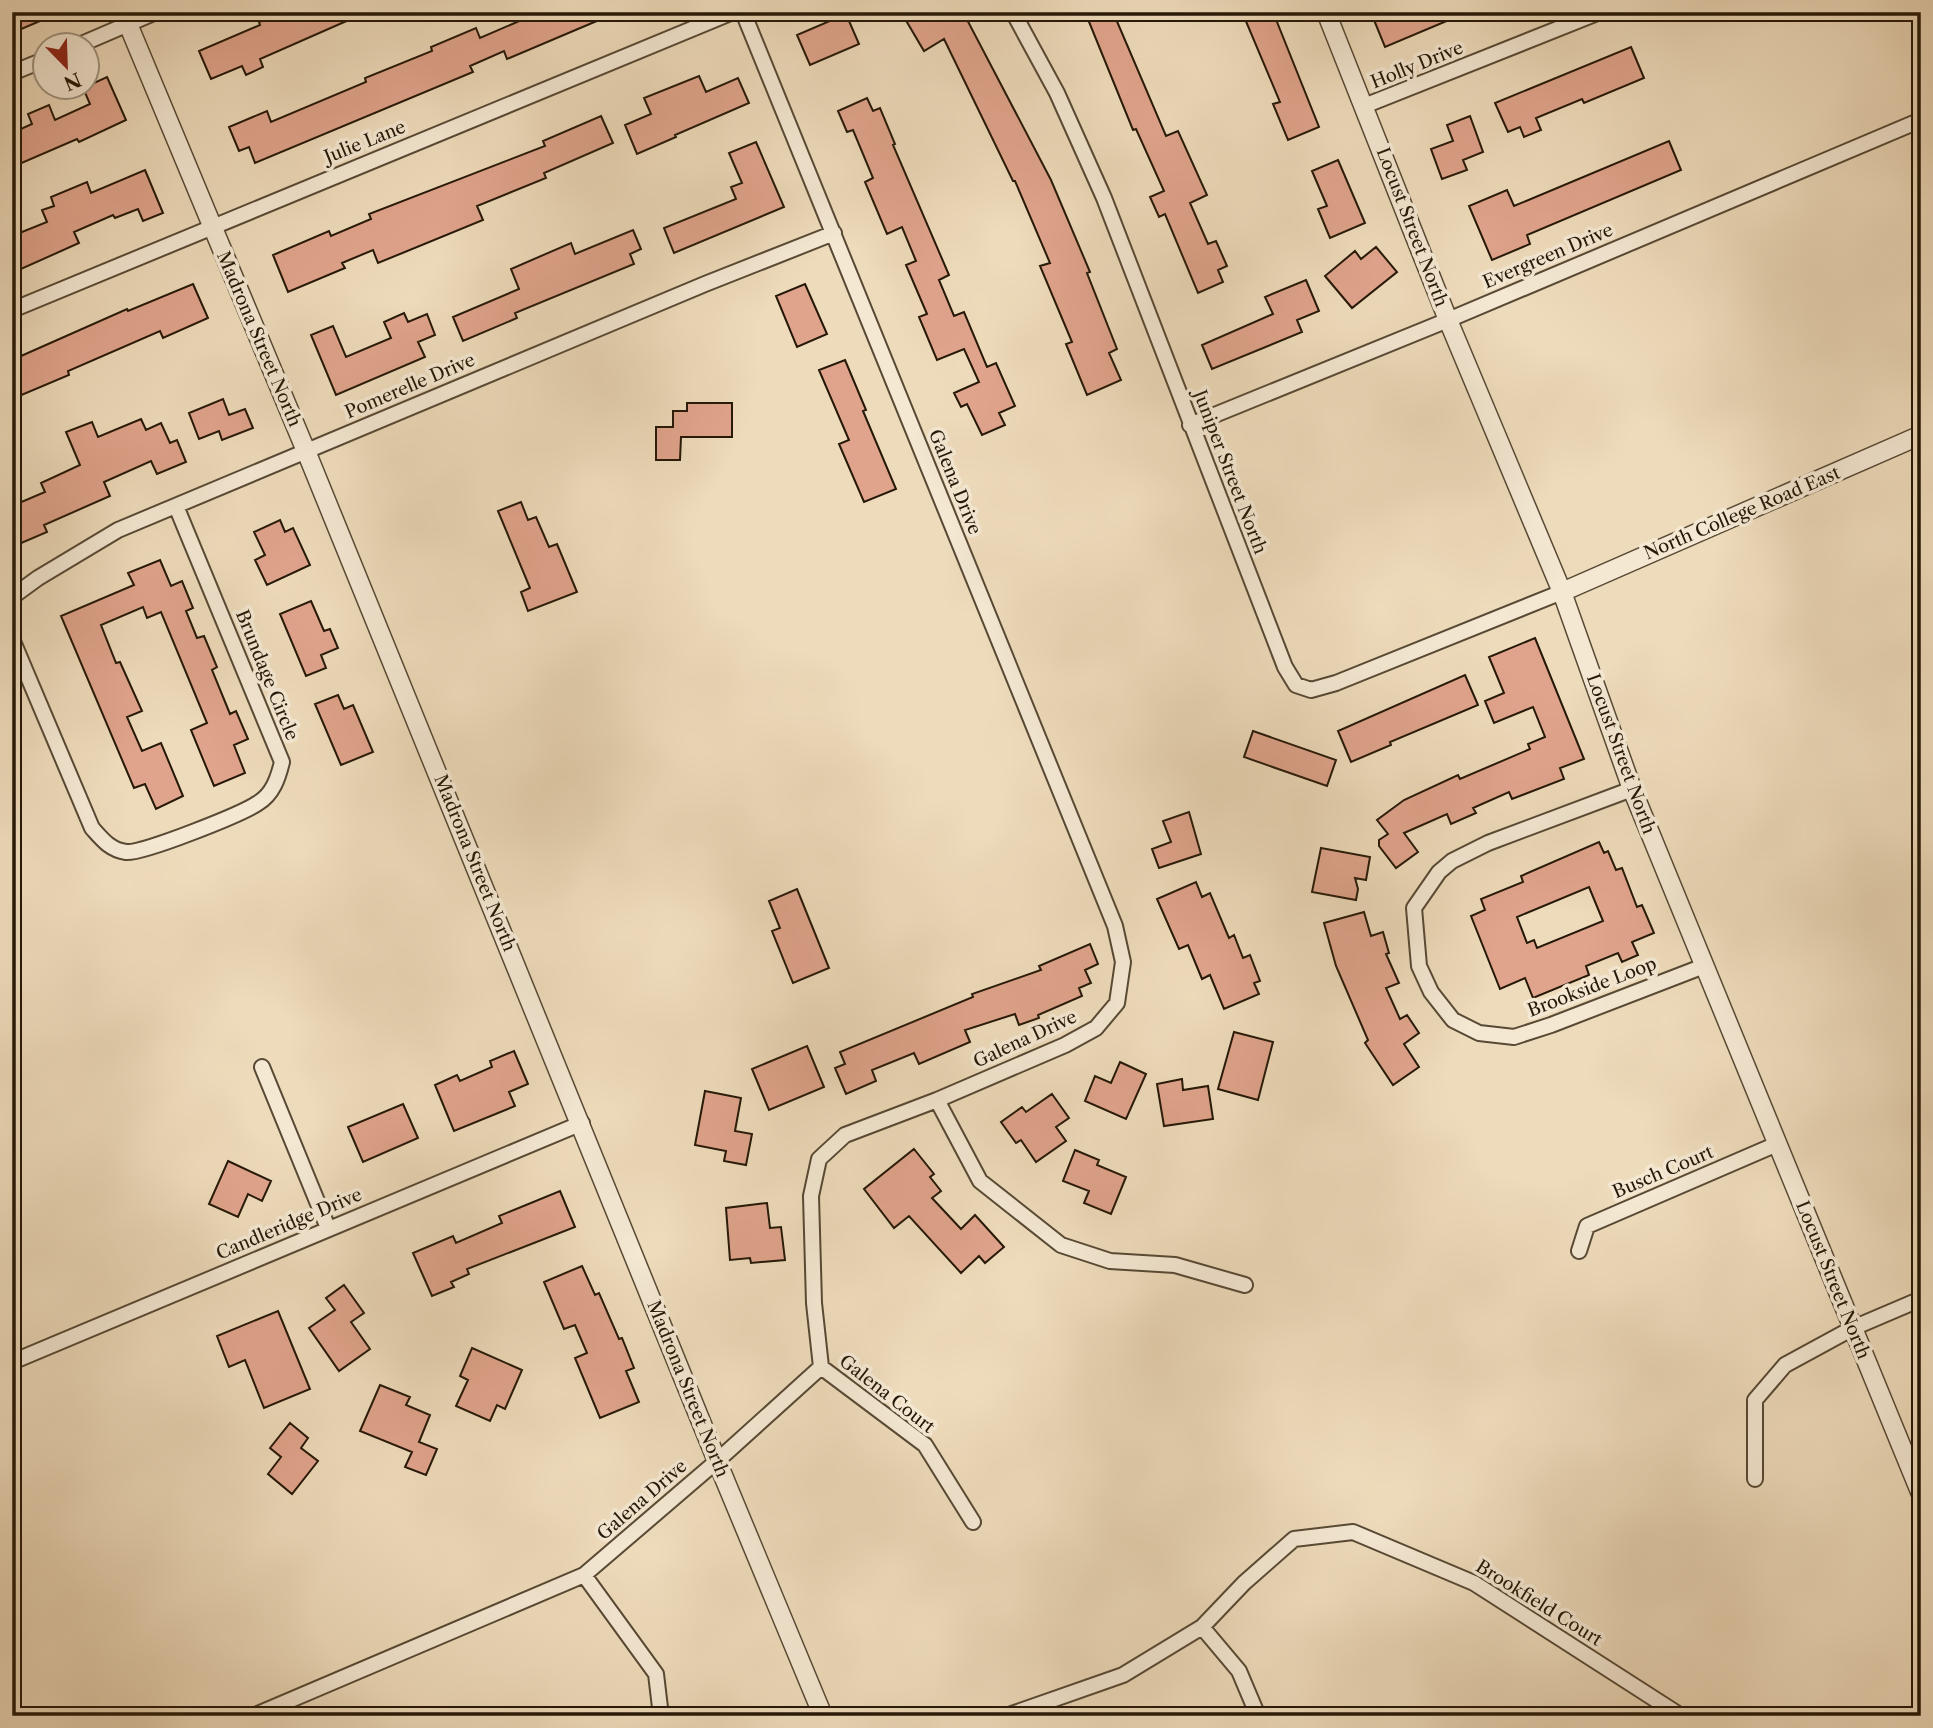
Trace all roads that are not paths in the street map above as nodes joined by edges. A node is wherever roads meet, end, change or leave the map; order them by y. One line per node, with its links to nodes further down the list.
1 (156, 12): 7 (street)
2 (733, 12): 13 (street, Julie Lane)
3 (743, 12): 14 (street, Galena Drive)
4 (1013, 12): 17 (street, Juniper Street North)
5 (1326, 12): 11 (street, Locust Street North)
6 (1600, 12): 11 (street, Holly Drive)
7 (125, 18): 8 (street); 13 (street, Madrona Street North)
8 (101, 32)
9 (32, 65): 10 (street)
10 (12, 73)
11 (1364, 106): 16 (street, Locust Street North)
12 (1921, 120): 16 (street, Evergreen Drive)
13 (211, 226): 15 (street, Julie Lane); 19 (street, Madrona Street North)
14 (834, 233): 19 (street, Pomerelle Drive); 27 (street, Galena Drive)
15 (12, 310)
16 (1448, 320): 17 (street, Evergreen Drive); 21 (street, Locust Street North)
17 (1190, 425): 21 (street, Juniper Street North)
18 (1921, 435): 21 (street, North College Road East)
19 (306, 451): 20 (street, Pomerelle Drive); 28 (street, Madrona Street North)
20 (176, 506): 22 (street, Pomerelle Drive); 23 (street, Brundage Circle)
21 (1562, 592): 24 (street, Locust Street North)
22 (12, 597)
23 (12, 639)
24 (1632, 789): 25 (street, Locust Street North); 25 (street, Brookside Loop)
25 (1704, 966): 29 (street, Locust Street North)
26 (262, 1068): 30 (street)
27 (937, 1100): 32 (street); 36 (street, Galena Drive)
28 (582, 1123): 30 (street, Candleridge Drive); 37 (street, Madrona Street North)
29 (1777, 1144): 31 (street, Busch Court); 34 (street, Locust Street North)
30 (328, 1228): 35 (street, Candleridge Drive)
31 (1579, 1251)
32 (1245, 1284)
33 (1921, 1299): 34 (street)
34 (1853, 1328): 38 (street); 39 (street, Locust Street North)
35 (12, 1362)
36 (821, 1367): 37 (street, Galena Drive); 40 (street, Galena Court)
37 (717, 1461): 41 (street, Galena Drive); 45 (street, Madrona Street North)
38 (1755, 1479)
39 (1921, 1494)
40 (973, 1522)
41 (584, 1575): 43 (street, Galena Drive); 44 (street)
42 (1202, 1627): 46 (street, Brookfield Court); 47 (street); 48 (street, Brookfield Court)
43 (253, 1716)
44 (661, 1716)
45 (824, 1716)
46 (1006, 1716)
47 (1258, 1716)
48 (1681, 1716)

